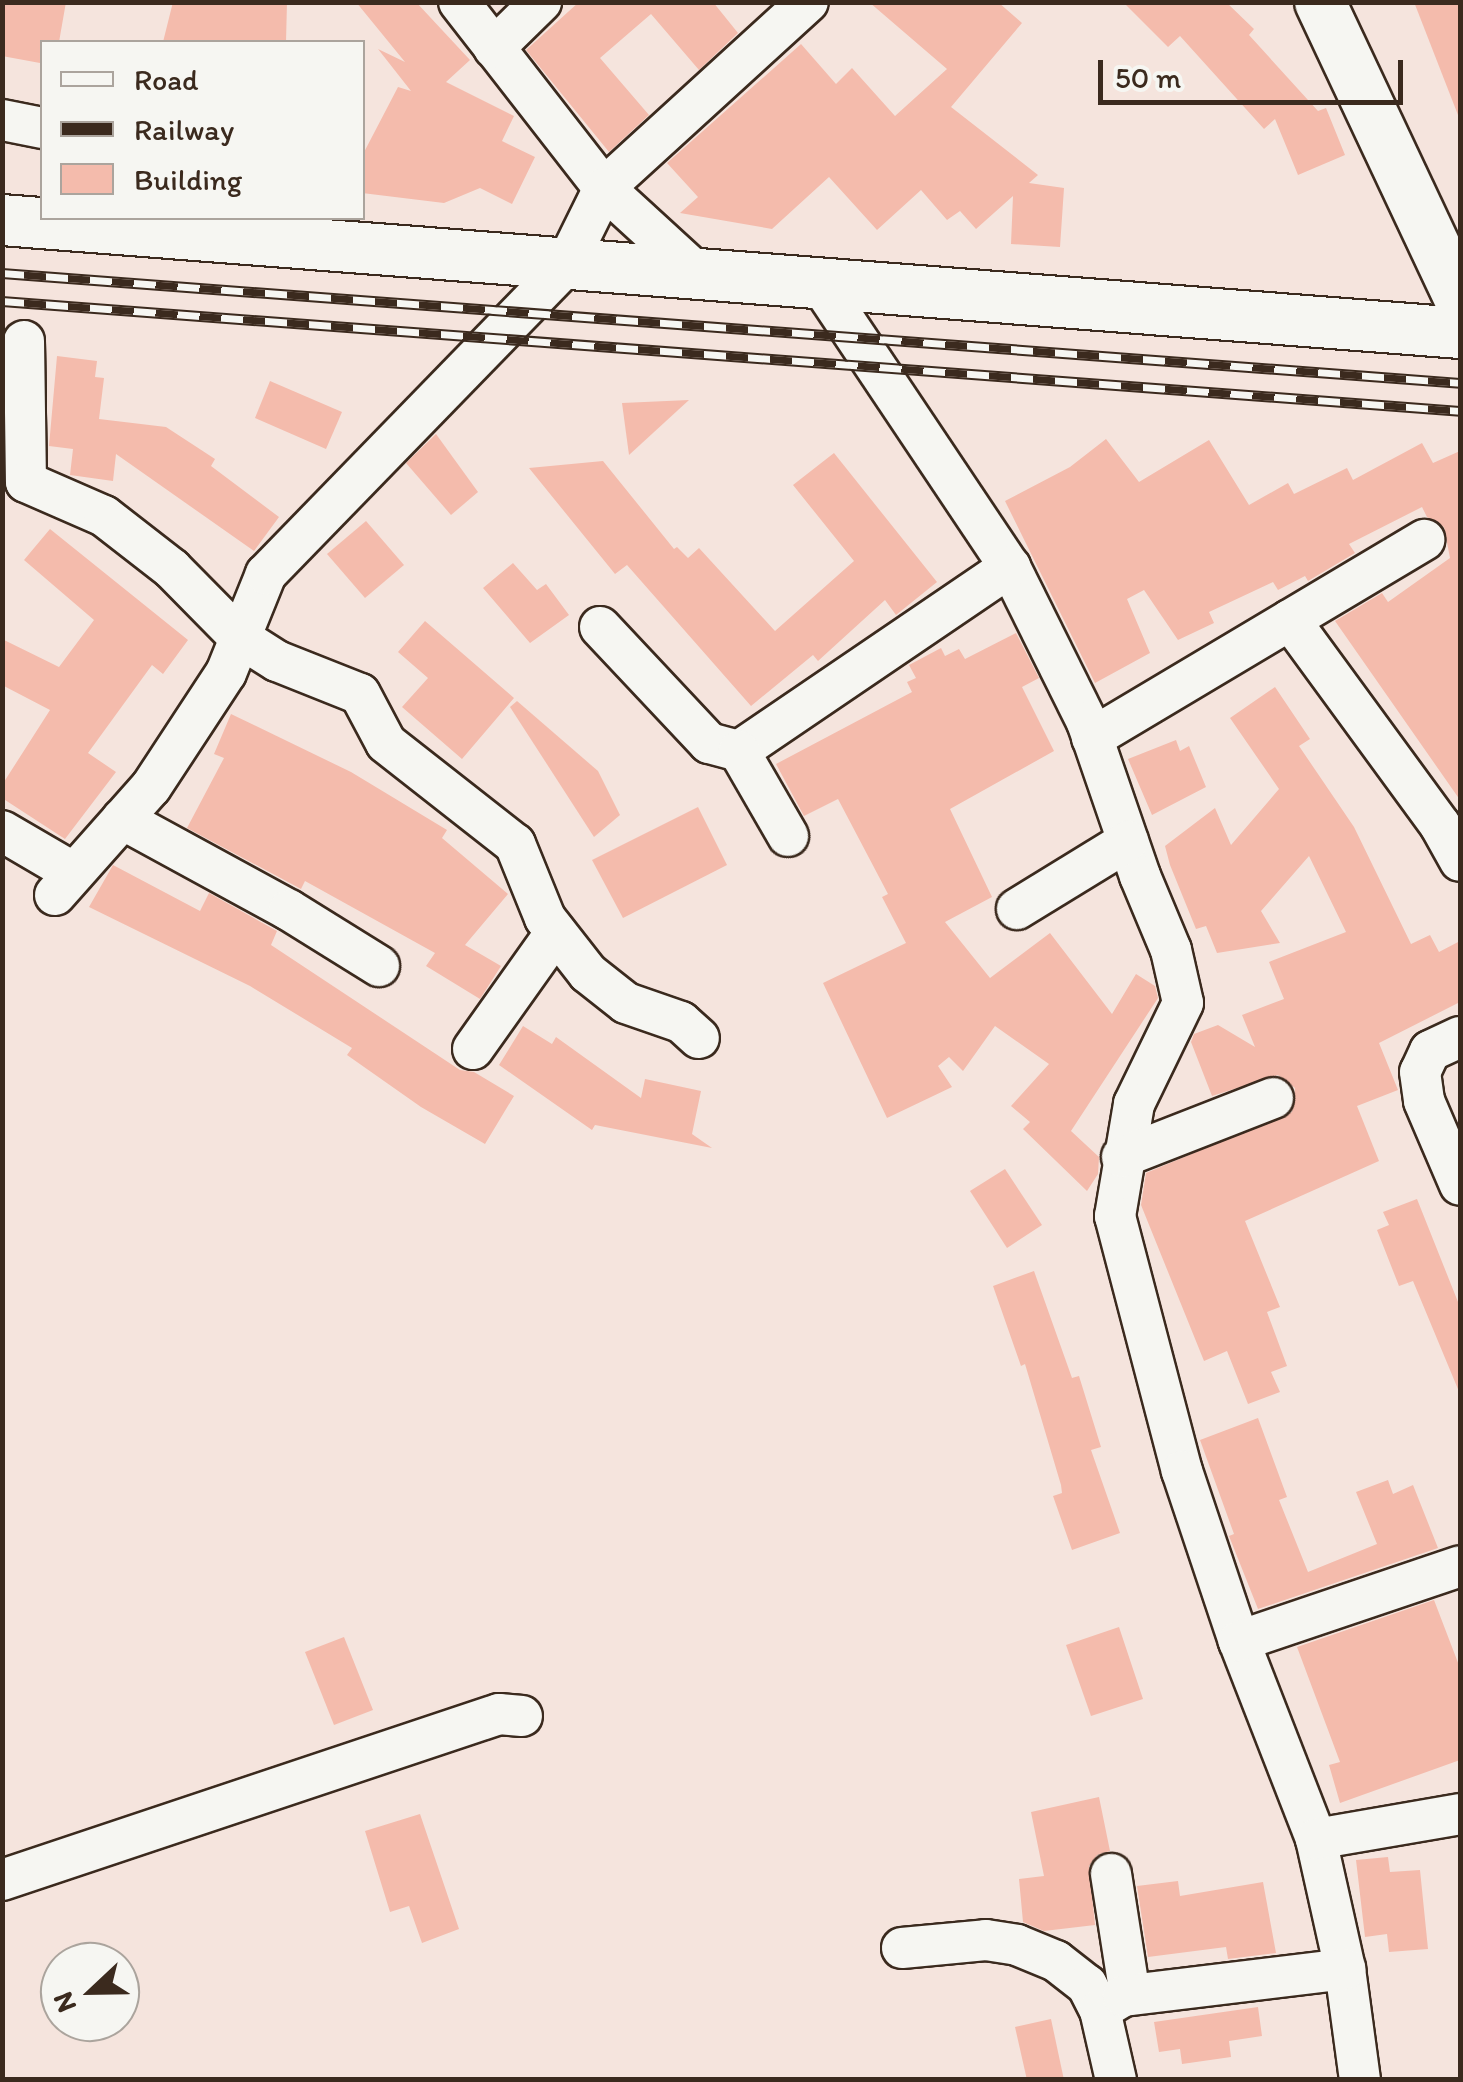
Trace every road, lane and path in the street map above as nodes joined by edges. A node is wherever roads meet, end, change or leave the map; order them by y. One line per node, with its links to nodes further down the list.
1 (458, 2): 5 (street)
2 (540, 2): 5 (street)
3 (808, 2): 8 (street)
4 (1320, 2): 14 (street)
5 (494, 48): 8 (street)
6 (2, 120): 7 (street)
7 (40, 128)
8 (604, 188): 11 (street); 12 (street)
9 (2, 220): 10 (street)
10 (264, 229): 11 (street)
11 (566, 266): 12 (street); 21 (street)
12 (700, 276): 13 (street)
13 (821, 285): 15 (street); 18 (street)
14 (1460, 299)
15 (1460, 333)
16 (24, 340): 21 (street)
17 (1424, 540): 19 (street)
18 (1010, 567): 22 (street); 23 (street)
19 (1290, 620): 22 (street); 28 (street)
20 (600, 628): 23 (street)
21 (239, 637): 24 (street); 30 (street)
22 (1092, 738): 27 (street)
23 (739, 751): 26 (street)
24 (122, 819): 25 (street); 31 (street)
25 (2, 830)
26 (788, 836)
27 (1128, 842): 29 (street); 36 (street)
28 (1460, 861)
29 (1017, 908)
30 (556, 932): 33 (street); 34 (street)
31 (379, 966)
32 (1460, 1037): 37 (street)
33 (699, 1038)
34 (473, 1049)
35 (1274, 1098): 36 (street)
36 (1122, 1157): 39 (street)
37 (1460, 1185)
38 (1460, 1566): 39 (street)
39 (1239, 1641): 42 (street)
40 (522, 1716): 44 (street)
41 (1460, 1814): 42 (street)
42 (1316, 1839): 46 (street)
43 (1112, 1874): 47 (street)
44 (2, 1880)
45 (902, 1948): 47 (street)
46 (1344, 1968): 47 (street); 49 (street)
47 (1115, 2002): 48 (street)
48 (1116, 2080)
49 (1360, 2080)

